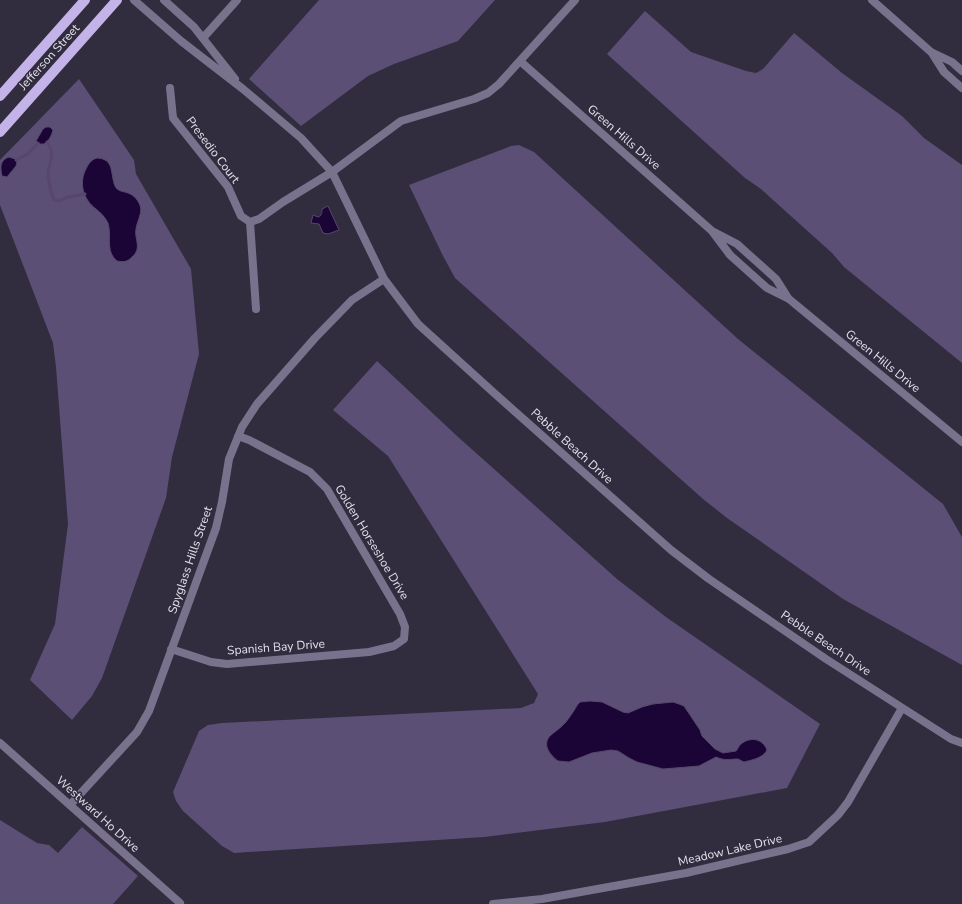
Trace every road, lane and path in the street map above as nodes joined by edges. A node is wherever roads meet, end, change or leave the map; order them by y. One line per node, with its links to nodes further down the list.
1 (85, 0): 15 (main road, Jefferson Street)
2 (117, 0): 16 (main road, Jefferson Street)
3 (134, 0): 14 (street)
4 (164, 0): 8 (street)
5 (237, 0): 8 (street)
6 (575, 0): 10 (street)
7 (872, 0): 9 (street)
8 (203, 38): 14 (street)
9 (931, 52): 11 (street); 13 (street)
10 (520, 61): 17 (street); 19 (street, Green Hills Drive)
11 (962, 71)
12 (170, 88): 18 (street, Presedio Court)
13 (962, 88)
14 (243, 89): 17 (street, Pebble Beach Drive)
15 (0, 96)
16 (0, 132)
17 (332, 172): 18 (street); 20 (street, Pebble Beach Drive)
18 (250, 222): 22 (street)
19 (712, 231): 21 (street, Green Hills Drive); 21 (street, Green Hills Drive)
20 (384, 279): 23 (street, Spyglass Hills Street); 27 (street, Pebble Beach Drive)
21 (789, 299): 24 (street, Green Hills Drive)
22 (256, 309)
23 (238, 436): 25 (street, Golden Horseshoe Drive); 26 (street, Spyglass Hills Street)
24 (962, 442)
25 (384, 648): 26 (street, Spanish Bay Drive)
26 (171, 649): 30 (street, Spyglass Hills Street)
27 (902, 708): 29 (street, Pebble Beach Drive); 32 (street, Meadow Lake Drive)
28 (0, 743): 30 (street, Westward Ho Drive)
29 (962, 743)
30 (70, 806): 31 (street, Westward Ho Drive)
31 (181, 904)
32 (494, 904)

